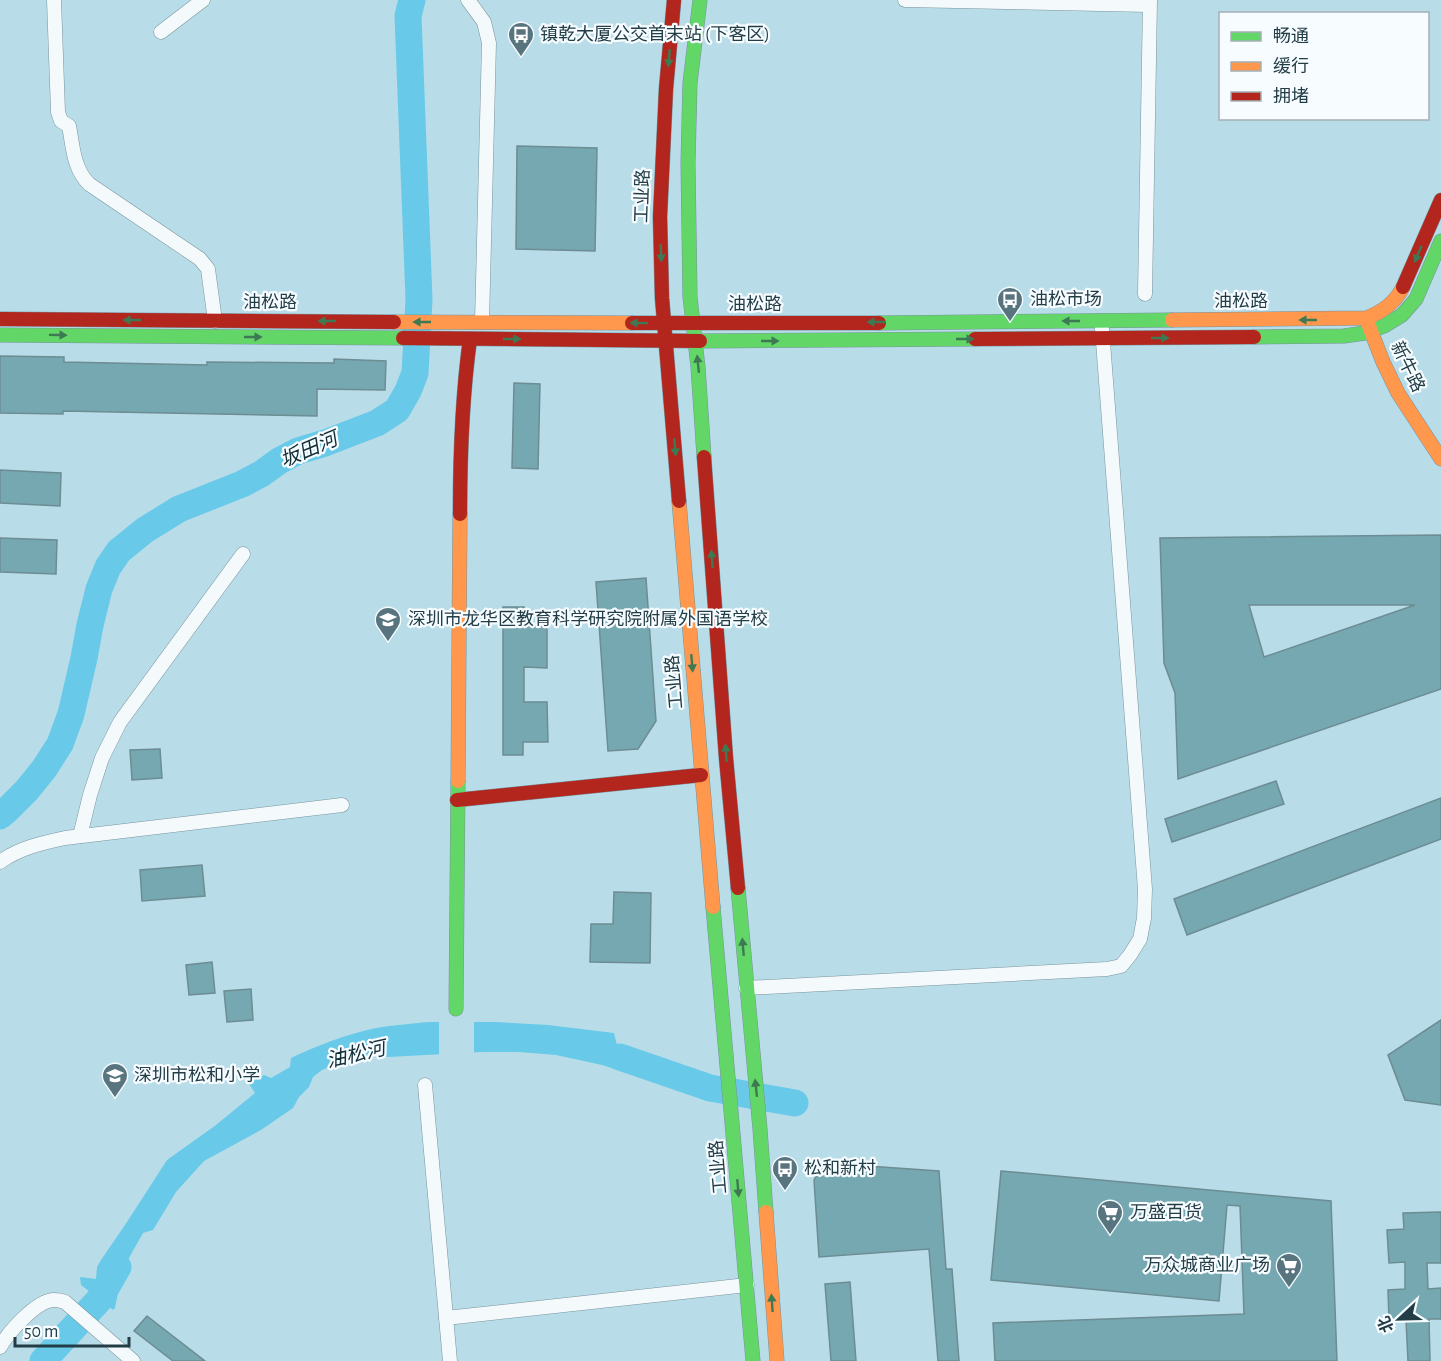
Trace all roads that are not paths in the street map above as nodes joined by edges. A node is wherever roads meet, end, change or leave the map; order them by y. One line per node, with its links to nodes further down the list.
1 (54, 0): 13 (street)
2 (203, 0): 8 (street)
3 (468, 0): 15 (street)
4 (674, 0): 16 (street, 工业路, one-way to 16)
5 (700, 0): 17 (street)
6 (905, 0): 7 (street)
7 (1150, 2): 11 (street)
8 (161, 32)
9 (1441, 200): 18 (street, 油松路, one-way to 18)
10 (1441, 241): 18 (street, 油松路)
11 (1145, 294)
12 (0, 319): 13 (street, 油松路, one-way to 12)
13 (215, 321): 15 (street, 油松路, one-way to 13)
14 (1102, 321): 17 (street, 油松路, one-way to 17); 18 (street, 油松路, one-way to 14); 20 (street)
15 (482, 322): 16 (street, 油松路, one-way to 15)
16 (664, 323): 17 (street, 油松路); 22 (street, 工业路)
17 (693, 323): 23 (street)
18 (1369, 325): 20 (street, 油松路, one-way to 18); 24 (street, 新牛路)
19 (0, 335): 21 (street, 油松路, one-way to 21)
20 (1103, 338): 23 (street, 油松路, one-way to 20); 31 (street)
21 (470, 339): 22 (street, 油松路, one-way to 22); 27 (street)
22 (666, 341): 23 (street, 油松路); 26 (street, 工业路, one-way to 26)
23 (695, 341): 31 (street, one-way to 23)
24 (1441, 459)
25 (243, 554): 29 (street)
26 (701, 775): 27 (street); 34 (street, 工业路, one-way to 34)
27 (458, 800): 32 (street)
28 (342, 805): 29 (street)
29 (80, 836): 30 (street)
30 (0, 862)
31 (746, 988): 40 (street, one-way to 31)
32 (456, 1009)
33 (425, 1085): 35 (street)
34 (747, 1285): 35 (street); 39 (street, 工业路)
35 (446, 1318): 38 (street)
36 (0, 1347): 37 (street)
37 (133, 1361)
38 (450, 1361)
39 (753, 1361)
40 (777, 1361)

